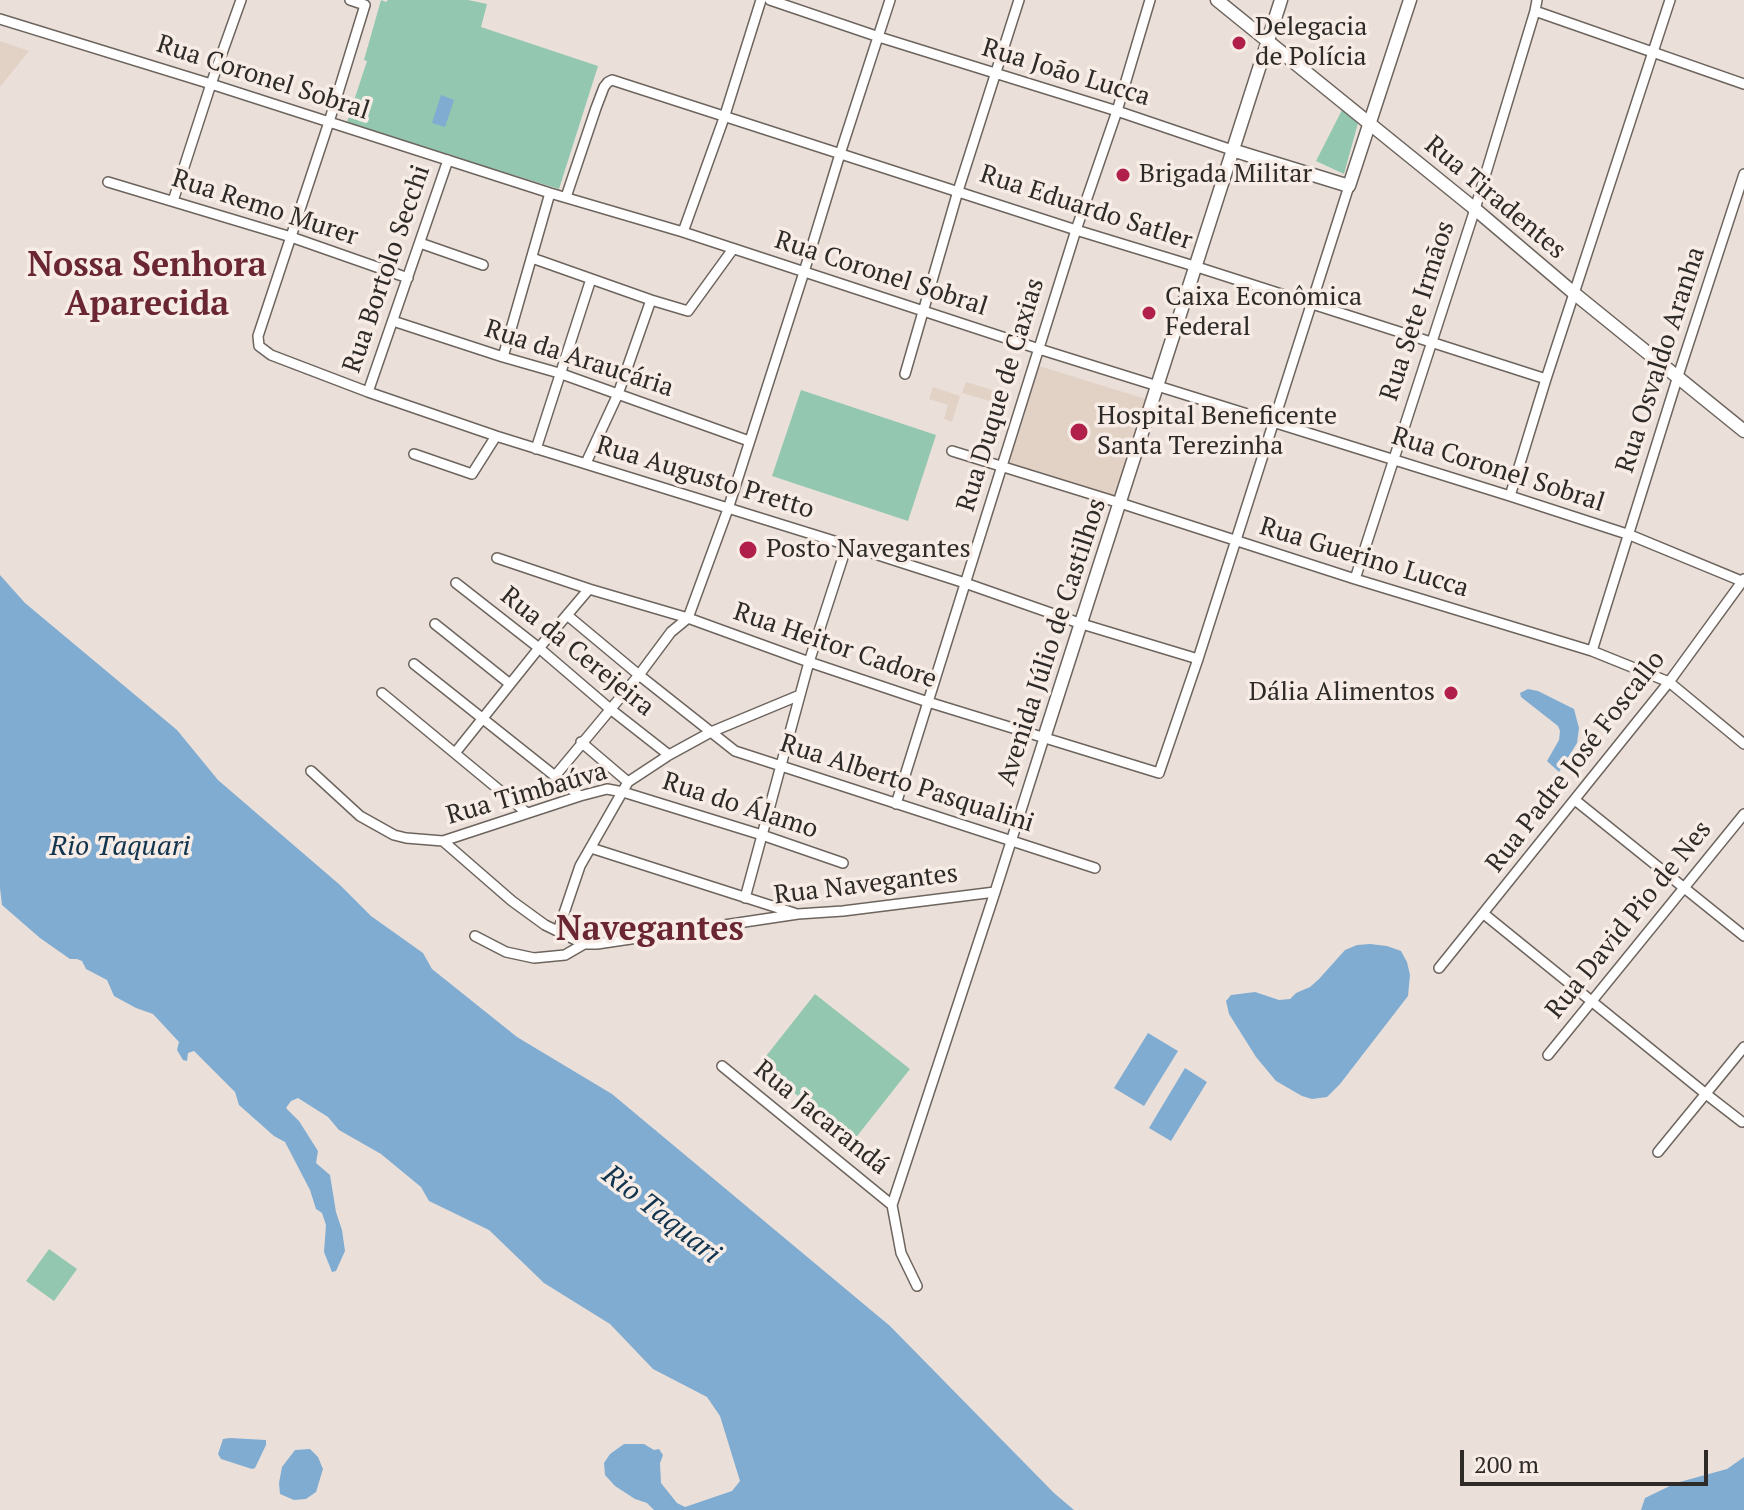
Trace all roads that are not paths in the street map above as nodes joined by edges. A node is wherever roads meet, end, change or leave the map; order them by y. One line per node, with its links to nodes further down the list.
1 (241, 0): 20 (street)
2 (350, 0): 24 (street)
3 (761, 0): 23 (street)
4 (770, 0): 16 (street, Rua João Lucca)
5 (890, 0): 16 (street)
6 (1019, 0): 19 (street)
7 (1150, 0): 22 (street, Rua Duque de Caxias)
8 (1217, 0): 17 (street, Rua Tiradentes)
9 (1281, 0): 17 (street, Avenida Júlio de Castilhos)
10 (1410, 0): 25 (street)
11 (1537, 0): 14 (street, Rua Sete Irmãos)
12 (1544, 0): 14 (street)
13 (1670, 0): 18 (street)
14 (1535, 11): 18 (street); 36 (street, Rua Sete Irmãos)
15 (0, 19): 20 (street, Rua Coronel Sobral)
16 (879, 37): 19 (street, Rua João Lucca); 27 (street)
17 (1267, 41): 25 (street, Rua Tiradentes); 26 (street, Avenida Júlio de Castilhos)
18 (1653, 53): 21 (street); 48 (street)
19 (995, 74): 22 (street, Rua João Lucca); 32 (street)
20 (211, 84): 24 (street, Rua Coronel Sobral); 35 (street)
21 (1744, 84)
22 (1117, 111): 26 (street, Rua João Lucca); 37 (street, Rua Duque de Caxias)
23 (724, 118): 27 (street, Rua Eduardo Satler); 34 (street, Rua Eduardo Satler); 38 (street)
24 (329, 122): 28 (street, Rua Coronel Sobral); 39 (street)
25 (1369, 123): 31 (street); 36 (street, Rua Tiradentes)
26 (1232, 150): 31 (street, Rua João Lucca); 44 (street, Avenida Júlio de Castilhos)
27 (840, 154): 32 (street, Rua Eduardo Satler); 45 (street)
28 (448, 160): 33 (street, Rua Coronel Sobral); 40 (street, Rua Bortolo Secchi)
29 (1744, 174): 58 (street, Rua Osvaldo Aranha)
30 (108, 182): 35 (street, Rua Remo Murer)
31 (1349, 186): 50 (street)
32 (958, 191): 37 (street, Rua Eduardo Satler); 51 (street)
33 (550, 193): 34 (street, Rua Coronel Sobral); 42 (street)
34 (566, 197): 38 (street, Rua Coronel Sobral)
35 (173, 201): 39 (street, Rua Remo Murer)
36 (1475, 209): 48 (street, Rua Tiradentes); 53 (street, Rua Sete Irmãos)
37 (1076, 230): 44 (street, Rua Eduardo Satler); 54 (street, Rua Duque de Caxias)
38 (683, 232): 41 (street, Rua Coronel Sobral)
39 (291, 237): 46 (street, Rua Remo Murer); 61 (street, Rua Augusto Pretto)
40 (420, 243): 43 (street); 46 (street, Rua Bortolo Secchi)
41 (733, 249): 45 (street, Rua Coronel Sobral); 49 (street)
42 (532, 258): 47 (street); 55 (street)
43 (483, 265)
44 (1194, 266): 50 (street, Rua Eduardo Satler); 60 (street, Avenida Júlio de Castilhos)
45 (804, 272): 51 (street, Rua Coronel Sobral); 66 (street)
46 (408, 278): 52 (street, Rua Bortolo Secchi)
47 (591, 279): 49 (street); 56 (street)
48 (1575, 294): 58 (street, Rua Tiradentes); 59 (street)
49 (651, 300): 62 (street)
50 (1311, 304): 53 (street, Rua Eduardo Satler); 63 (street)
51 (924, 311): 54 (street, Rua Coronel Sobral); 57 (street)
52 (393, 321): 55 (street, Rua da Araucária); 61 (street, Rua Bortolo Secchi)
53 (1431, 342): 59 (street, Rua Eduardo Satler); 70 (street, Rua Sete Irmãos)
54 (1039, 349): 60 (street, Rua Coronel Sobral); 72 (street, Rua Duque de Caxias)
55 (503, 357): 56 (street, Rua da Araucária)
56 (559, 373): 62 (street, Rua da Araucária); 67 (street)
57 (905, 374)
58 (1678, 376): 64 (street, Rua Tiradentes); 76 (street, Rua Osvaldo Aranha)
59 (1546, 379): 73 (street)
60 (1156, 386): 63 (street, Rua Coronel Sobral); 74 (street, Avenida Júlio de Castilhos)
61 (368, 392): 65 (street, Rua Augusto Pretto)
62 (618, 394): 66 (street, Rua da Araucária); 71 (street)
63 (1274, 423): 70 (street, Rua Coronel Sobral); 77 (street)
64 (1744, 431)
65 (496, 436): 67 (street, Rua Augusto Pretto); 69 (street)
66 (749, 441): 75 (street)
67 (536, 449): 71 (street, Rua Augusto Pretto)
68 (952, 451): 72 (street, Rua Guerino Lucca)
69 (414, 454)
70 (1393, 458): 73 (street, Rua Coronel Sobral); 80 (street, Rua Sete Irmãos)
71 (586, 463): 75 (street, Rua Augusto Pretto)
72 (1002, 466): 74 (street, Rua Guerino Lucca); 83 (street, Rua Duque de Caxias)
73 (1510, 496): 76 (street, Rua Coronel Sobral)
74 (1120, 503): 77 (street, Rua Guerino Lucca); 88 (street, Avenida Júlio de Castilhos)
75 (728, 509): 78 (street, Rua Augusto Pretto); 86 (street)
76 (1630, 535): 81 (street, Rua Coronel Sobral); 90 (street, Rua Osvaldo Aranha)
77 (1236, 541): 80 (street, Rua Guerino Lucca); 91 (street)
78 (847, 545): 83 (street, Rua Augusto Pretto); 92 (street)
79 (497, 558): 84 (street, Rua Heitor Cadore)
80 (1355, 579): 90 (street, Rua Guerino Lucca)
81 (1744, 581): 95 (street, Rua Padre José Foscallo)
82 (456, 583): 89 (street, Rua da Cerejeira)
83 (965, 583): 88 (street, Rua Augusto Pretto); 99 (street, Rua Duque de Caxias)
84 (589, 589): 85 (street); 86 (street, Rua Heitor Cadore)
85 (567, 615): 89 (street); 94 (street, Rua Alberto Pasqualini)
86 (688, 618): 92 (street, Rua Heitor Cadore); 94 (street)
87 (435, 624): 96 (street)
88 (1082, 624): 91 (street, Rua Augusto Pretto); 103 (street, Avenida Júlio de Castilhos)
89 (539, 648): 96 (street); 100 (street, Rua da Cerejeira)
90 (1592, 651): 95 (street, Rua Guerino Lucca)
91 (1198, 659): 103 (street, Rua Heitor Cadore)
92 (809, 662): 98 (street); 99 (street, Rua Heitor Cadore)
93 (414, 664): 101 (street)
94 (639, 675): 100 (street); 102 (street, Rua Alberto Pasqualini)
95 (1669, 682): 105 (street, Rua Guerino Lucca); 113 (street, Rua Padre José Foscallo)
96 (510, 684): 101 (street)
97 (382, 693): 106 (street)
98 (800, 695): 102 (street, Rua Timbaúva); 108 (street)
99 (928, 702): 103 (street, Rua Heitor Cadore); 114 (street, Rua Duque de Caxias)
100 (609, 708): 104 (street); 107 (street, Rua da Cerejeira)
101 (484, 719): 106 (street); 110 (street)
102 (711, 732): 107 (street, Rua Timbaúva); 108 (street, Rua Alberto Pasqualini)
103 (1044, 738): 119 (street, Avenida Júlio de Castilhos)
104 (581, 742): 110 (street); 111 (street)
105 (1744, 744)
106 (455, 753): 115 (street)
107 (669, 755): 111 (street, Rua Timbaúva)
108 (781, 766): 114 (street, Rua Alberto Pasqualini); 117 (street)
109 (311, 771): 118 (street, Rua Timbaúva)
110 (555, 776): 112 (street)
111 (625, 787): 112 (street, Rua Timbaúva); 117 (street, Rua do Álamo); 120 (street)
112 (580, 796): 115 (street, Rua Timbaúva)
113 (1575, 800): 123 (street); 127 (street, Rua Padre José Foscallo)
114 (896, 804): 119 (street, Rua Alberto Pasqualini)
115 (527, 813): 118 (street, Rua Timbaúva)
116 (1744, 814): 123 (street, Rua David Pio de Nes)
117 (762, 835): 121 (street, Rua do Álamo); 125 (street)
118 (443, 841): 128 (street)
119 (1011, 842): 122 (street, Rua Alberto Pasqualini); 124 (street, Avenida Júlio de Castilhos)
120 (591, 848): 125 (street); 128 (street)
121 (843, 863)
122 (1095, 868)
123 (1685, 888): 130 (street); 133 (street, Rua David Pio de Nes)
124 (995, 892): 126 (street, Rua Navegantes); 140 (street, Avenida Júlio de Castilhos)
125 (745, 898): 126 (street)
126 (798, 914): 131 (street, Rua Navegantes)
127 (1484, 914): 132 (street, Rua Padre José Foscallo); 133 (street)
128 (558, 931): 131 (street)
129 (475, 936): 131 (street, Rua Navegantes)
130 (1744, 936)
131 (584, 944)
132 (1439, 968)
133 (1591, 1001): 135 (street, Rua David Pio de Nes); 137 (street)
134 (1744, 1047): 137 (street)
135 (1548, 1055)
136 (722, 1066): 140 (street, Rua Jacarandá)
137 (1706, 1094): 138 (street); 139 (street)
138 (1742, 1122)
139 (1658, 1152)
140 (892, 1205): 141 (street)
141 (917, 1286)

